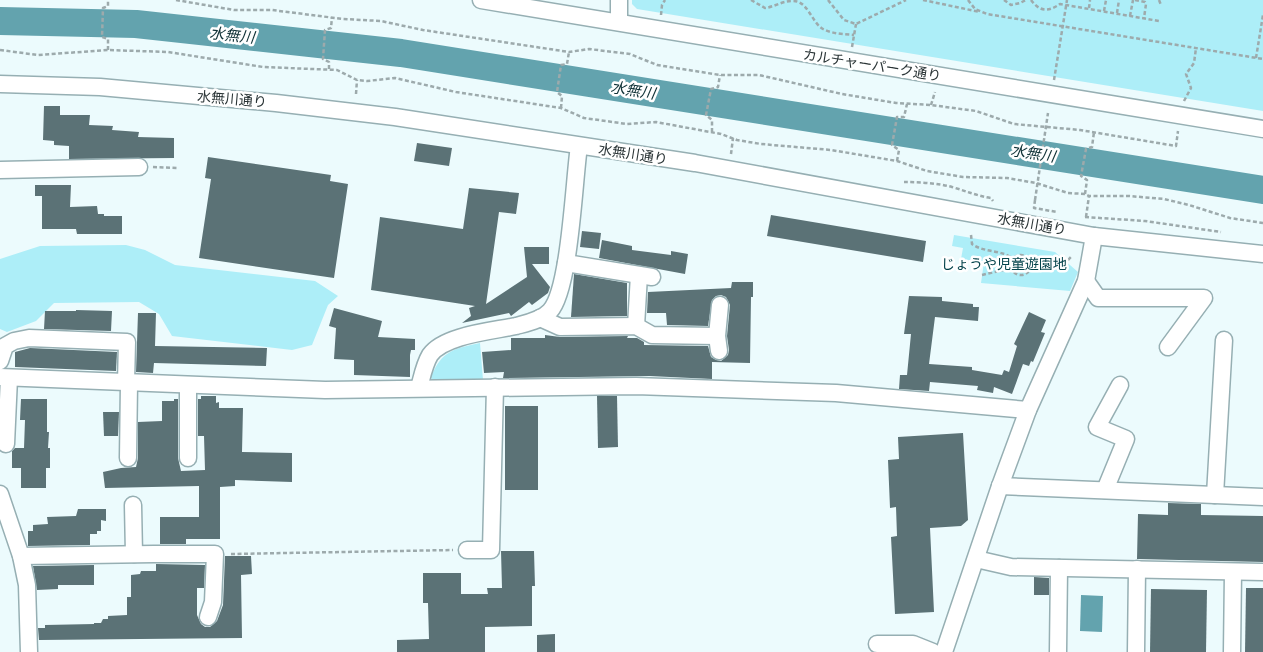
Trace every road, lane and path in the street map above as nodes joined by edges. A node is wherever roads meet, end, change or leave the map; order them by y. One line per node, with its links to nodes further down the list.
1 (108, 0): 42 (path)
2 (176, 0): 30 (path)
3 (481, 0): 34 (street, カルチャーパーク通り)
4 (619, 0): 34 (street)
5 (665, 0): 31 (path)
6 (751, 0): 38 (path)
7 (828, 0): 35 (path)
8 (906, 0): 35 (path)
9 (923, 0): 27 (path)
10 (968, 0): 27 (path)
11 (1004, 0): 12 (path)
12 (1026, 0)
13 (1031, 0): 21 (path)
14 (1056, 0): 21 (path)
15 (1067, 0): 22 (path)
16 (1090, 0): 24 (path)
17 (1106, 0): 25 (path)
18 (1119, 0): 26 (path)
19 (1134, 0): 29 (path); 32 (path)
20 (1159, 0): 23 (path)
21 (1060, 4): 22 (path)
22 (1066, 4): 24 (path); 36 (path)
23 (1161, 5)
24 (1089, 9): 25 (path)
25 (1104, 11): 26 (path)
26 (1117, 13): 29 (path)
27 (987, 14): 36 (path)
28 (1263, 15): 37 (path)
29 (1130, 16): 32 (path)
30 (332, 17): 43 (path); 46 (path)
31 (660, 17)
32 (1144, 18): 33 (path)
33 (1158, 21)
34 (619, 22): 58 (street, カルチャーパーク通り)
35 (856, 24): 38 (path)
36 (1063, 26): 40 (path); 49 (path)
37 (1261, 34): 44 (path)
38 (854, 35): 39 (path)
39 (852, 48)
40 (1196, 48): 44 (path); 53 (path)
41 (0, 50): 42 (path)
42 (108, 50): 46 (path)
43 (569, 52): 47 (path); 56 (path)
44 (1256, 58): 45 (path)
45 (1263, 59)
46 (329, 70): 48 (path)
47 (720, 75): 54 (path); 60 (path)
48 (358, 80): 52 (path); 56 (path)
49 (1053, 81)
50 (0, 84): 63 (street, 水無川通り)
51 (935, 92): 55 (path)
52 (356, 94)
53 (1184, 102)
54 (907, 104): 55 (path); 65 (path)
55 (931, 105): 61 (path)
56 (561, 108): 60 (path)
57 (1048, 113): 72 (path, bridge)
58 (1263, 129)
59 (1178, 131): 61 (path)
60 (712, 132): 62 (path)
61 (1094, 132): 70 (path)
62 (733, 138): 64 (path); 65 (path)
63 (579, 146): 78 (street, 水無川通り); 82 (street)
64 (731, 155)
65 (897, 161): 70 (path)
66 (139, 167): 67 (path); 68 (street)
67 (179, 168)
68 (0, 170)
69 (904, 182): 71 (path)
70 (1087, 195): 74 (path); 75 (path)
71 (996, 205)
72 (1058, 212)
73 (1080, 216): 74 (path)
74 (1086, 217): 76 (path)
75 (1263, 223)
76 (1227, 233)
77 (971, 235): 81 (path)
78 (1094, 236): 79 (street, 水無川通り); 86 (street)
79 (1263, 254)
80 (1072, 256): 83 (path)
81 (1014, 259): 83 (path); 84 (path)
82 (566, 263): 88 (street); 89 (street)
83 (1031, 263): 84 (path)
84 (1012, 268): 85 (path)
85 (982, 275)
86 (1086, 281): 91 (street); 99 (street)
87 (720, 305): 89 (street)
88 (540, 318): 89 (street); 98 (street)
89 (636, 326)
90 (1224, 340): 106 (street)
91 (1168, 347)
92 (2, 350): 94 (street)
93 (4, 378): 94 (street); 100 (street)
94 (127, 383): 95 (street); 101 (street)
95 (188, 385): 98 (street); 102 (street)
96 (1120, 385): 104 (street)
97 (495, 387): 98 (street); 99 (street); 109 (street)
98 (419, 388)
99 (1028, 410): 103 (street)
100 (6, 444)
101 (128, 458)
102 (188, 458)
103 (1000, 486): 104 (street); 113 (street)
104 (1105, 490): 106 (street)
105 (0, 494): 112 (street)
106 (1215, 495): 107 (street)
107 (1263, 497)
108 (133, 505): 110 (street)
109 (467, 550): 111 (path)
110 (134, 554): 111 (street); 112 (street)
111 (214, 554): 118 (street)
112 (21, 556): 120 (street)
113 (976, 559): 114 (street); 122 (street)
114 (1059, 568): 115 (street); 123 (street)
115 (1138, 569): 116 (street); 124 (street)
116 (1233, 572): 117 (street); 125 (street)
117 (1263, 572)
118 (208, 617)
119 (877, 644): 121 (street)
120 (29, 652)
121 (933, 652)
122 (944, 652)
123 (1058, 652)
124 (1136, 652)
125 (1232, 652)

